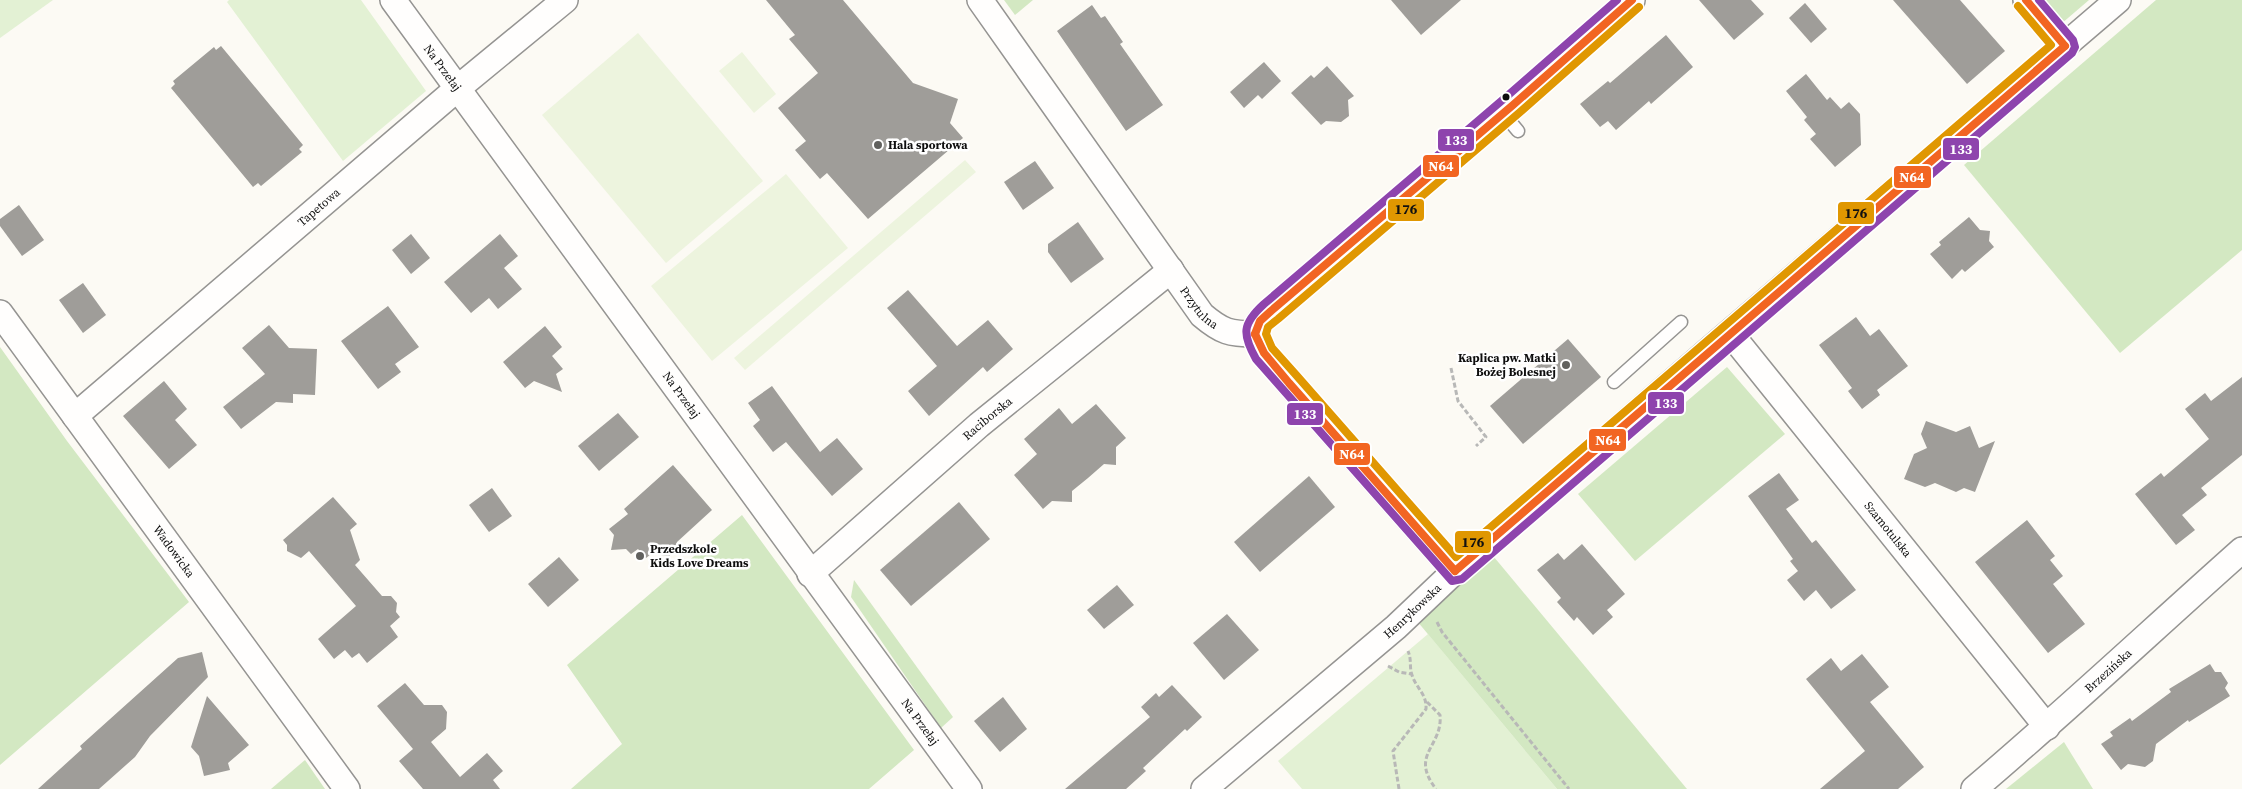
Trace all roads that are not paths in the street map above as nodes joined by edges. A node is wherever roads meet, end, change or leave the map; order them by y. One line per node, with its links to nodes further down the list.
1 (393, 0): 8 (street, Na Przełaj)
2 (565, 0): 8 (street, Tapetowa)
3 (980, 0): 9 (street, Przytulna)
4 (1632, 0): 13 (street)
5 (2026, 0): 7 (street)
6 (2118, 0): 7 (street, Henrykowska)
7 (2065, 46): 12 (street, Henrykowska)
8 (458, 88): 15 (street, Tapetowa); 18 (street, Na Przełaj)
9 (1171, 270): 13 (street, Przytulna); 18 (street, Raciborska)
10 (0, 314): 15 (street, Wadowicka)
11 (1681, 322): 14 (lane)
12 (1730, 333): 17 (street, Henrykowska); 19 (street, Szamotulska)
13 (1255, 334): 17 (street)
14 (1614, 382)
15 (75, 416): 20 (street, Wadowicka)
16 (2242, 550): 19 (street, Brzezińska)
17 (1455, 571): 22 (street, Henrykowska)
18 (810, 574): 21 (street, Na Przełaj)
19 (2047, 728): 23 (street, Brzezińska)
20 (347, 789)
21 (969, 789)
22 (1204, 789)
23 (1974, 789)

